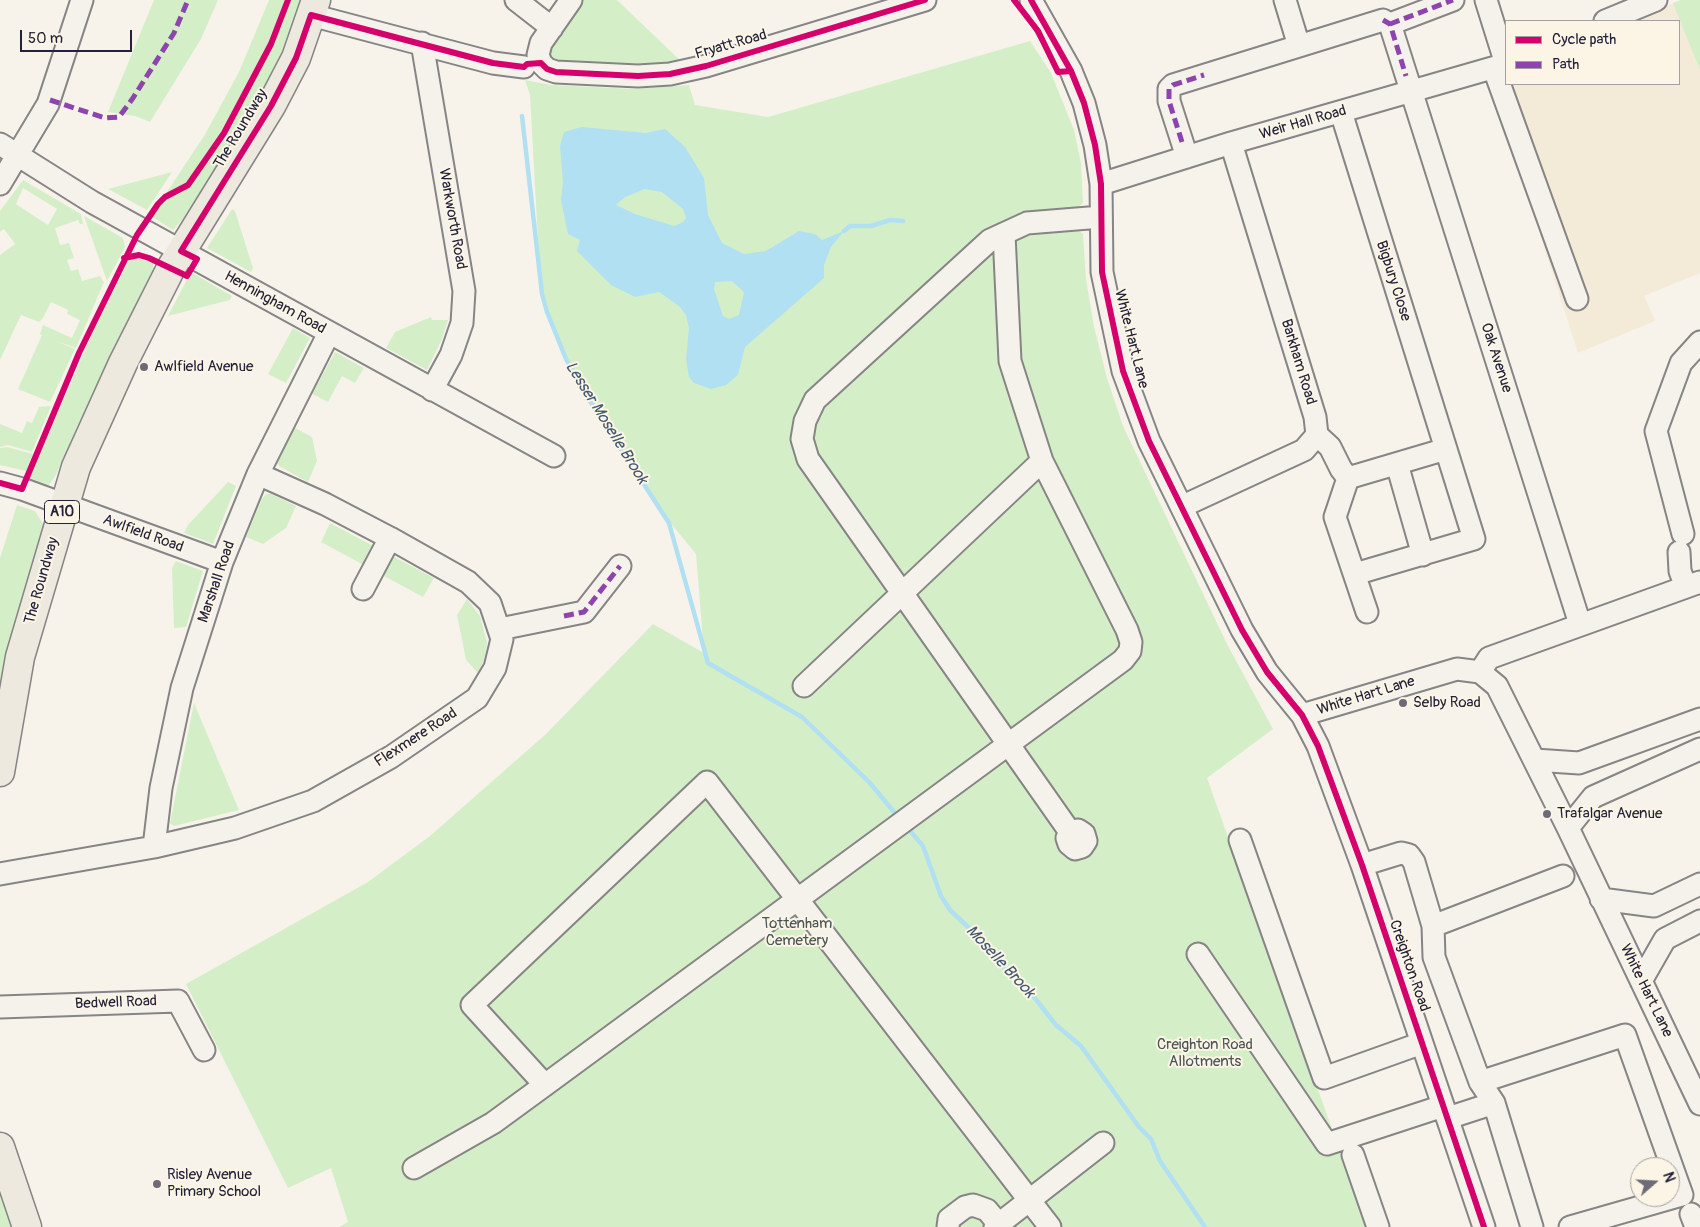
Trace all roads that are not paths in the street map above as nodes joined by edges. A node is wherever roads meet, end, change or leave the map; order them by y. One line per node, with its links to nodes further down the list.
1 (82, 0): 24 (street)
2 (516, 0): 13 (street)
3 (571, 0): 13 (street)
4 (925, 0): 16 (street, Fryatt Road)
5 (1031, 0): 26 (street, White Hart Lane)
6 (1285, 0): 15 (street)
7 (1453, 0): 12 (street)
8 (1486, 0): 17 (street)
9 (1656, 0): 11 (street)
10 (314, 8): 14 (street, Fryatt Road); 29 (highway, The Roundway / A10)
11 (1607, 20)
12 (1386, 22): 15 (street); 18 (street, Oak Avenue)
13 (552, 28): 16 (street)
14 (422, 43): 16 (street, Fryatt Road); 33 (street, Warkworth Road)
15 (1299, 46): 23 (street)
16 (532, 65)
17 (1502, 66): 18 (street, Weir Hall Road)
18 (1408, 84): 20 (street, Weir Hall Road); 53 (street, Oak Avenue)
19 (1508, 85): 30 (street)
20 (1341, 112): 21 (street, Weir Hall Road); 35 (street, Bigbury Close)
21 (1231, 143): 23 (street, Weir Hall Road); 34 (street, Barkham Road)
22 (0, 144): 24 (street, Henningham Road)
23 (1185, 150): 26 (street, Weir Hall Road)
24 (18, 157): 25 (street); 29 (street, Henningham Road)
25 (0, 184)
26 (1101, 184): 27 (street, White Hart Lane)
27 (1101, 217): 28 (street); 43 (street, White Hart Lane)
28 (1004, 234): 37 (street); 51 (street)
29 (181, 251): 31 (street, Henningham Road); 42 (highway, The Roundway / A10)
30 (1577, 299)
31 (329, 333): 33 (street, Henningham Road); 39 (street, Marshall Road)
32 (1700, 342): 49 (street)
33 (432, 390): 36 (street, Henningham Road)
34 (1318, 435): 40 (street); 43 (street)
35 (1446, 449): 38 (street); 45 (street, Bigbury Close)
36 (554, 456)
37 (1042, 461): 51 (street); 59 (street)
38 (1397, 464): 40 (street); 45 (street)
39 (258, 474): 44 (street, Flexmere Road); 46 (street, Marshall Road)
40 (1348, 478): 48 (street)
41 (0, 483): 42 (street)
42 (64, 505): 46 (street, Awlfield Road); 62 (highway, The Roundway / A10)
43 (1183, 506): 57 (street, White Hart Lane)
44 (390, 538): 50 (street); 54 (street, Flexmere Road)
45 (1423, 555): 48 (street, Bigbury Close)
46 (222, 562): 66 (street, Marshall Road)
47 (620, 566): 54 (street)
48 (1355, 574): 52 (street)
49 (1693, 585): 53 (street)
50 (363, 589)
51 (902, 592): 56 (street); 59 (street)
52 (1368, 612)
53 (1580, 624): 55 (street)
54 (500, 629): 66 (street, Flexmere Road)
55 (1480, 672): 57 (street, White Hart Lane); 61 (street, White Hart Lane)
56 (804, 686)
57 (1302, 715): 67 (street, Creighton Road)
58 (1700, 719): 61 (street)
59 (1009, 744): 64 (street); 71 (street)
60 (1700, 749): 63 (street)
61 (1535, 760): 63 (street, White Hart Lane)
62 (0, 772)
63 (1568, 828): 72 (street, White Hart Lane)
64 (1070, 832)
65 (1240, 840): 78 (street)
66 (154, 847): 68 (street, Flexmere Road)
67 (1362, 865): 74 (street); 78 (street, Creighton Road)
68 (0, 874)
69 (1563, 876): 74 (street)
70 (1700, 884): 72 (street)
71 (797, 898): 81 (street); 81 (street); 89 (street)
72 (1601, 899): 76 (street, White Hart Lane)
73 (1700, 921): 76 (street)
74 (1433, 926): 80 (street)
75 (1198, 954): 84 (street)
76 (1641, 982): 83 (street, White Hart Lane)
77 (0, 1008): 79 (street, Bedwell Road)
78 (1422, 1043): 84 (street, Creighton Road)
79 (204, 1049)
80 (1480, 1082): 82 (street); 97 (street)
81 (545, 1086): 88 (street)
82 (1494, 1103): 84 (street); 96 (street)
83 (1700, 1104)
84 (1445, 1112): 95 (street, Creighton Road)
85 (1103, 1143): 89 (street)
86 (0, 1146): 91 (highway)
87 (1353, 1155): 94 (street)
88 (414, 1168)
89 (1029, 1200): 90 (street); 93 (street)
90 (999, 1226): 92 (street)
91 (27, 1227)
92 (948, 1227)
93 (1050, 1227)
94 (1378, 1227)
95 (1484, 1227)
96 (1532, 1227)
97 (1570, 1227)

